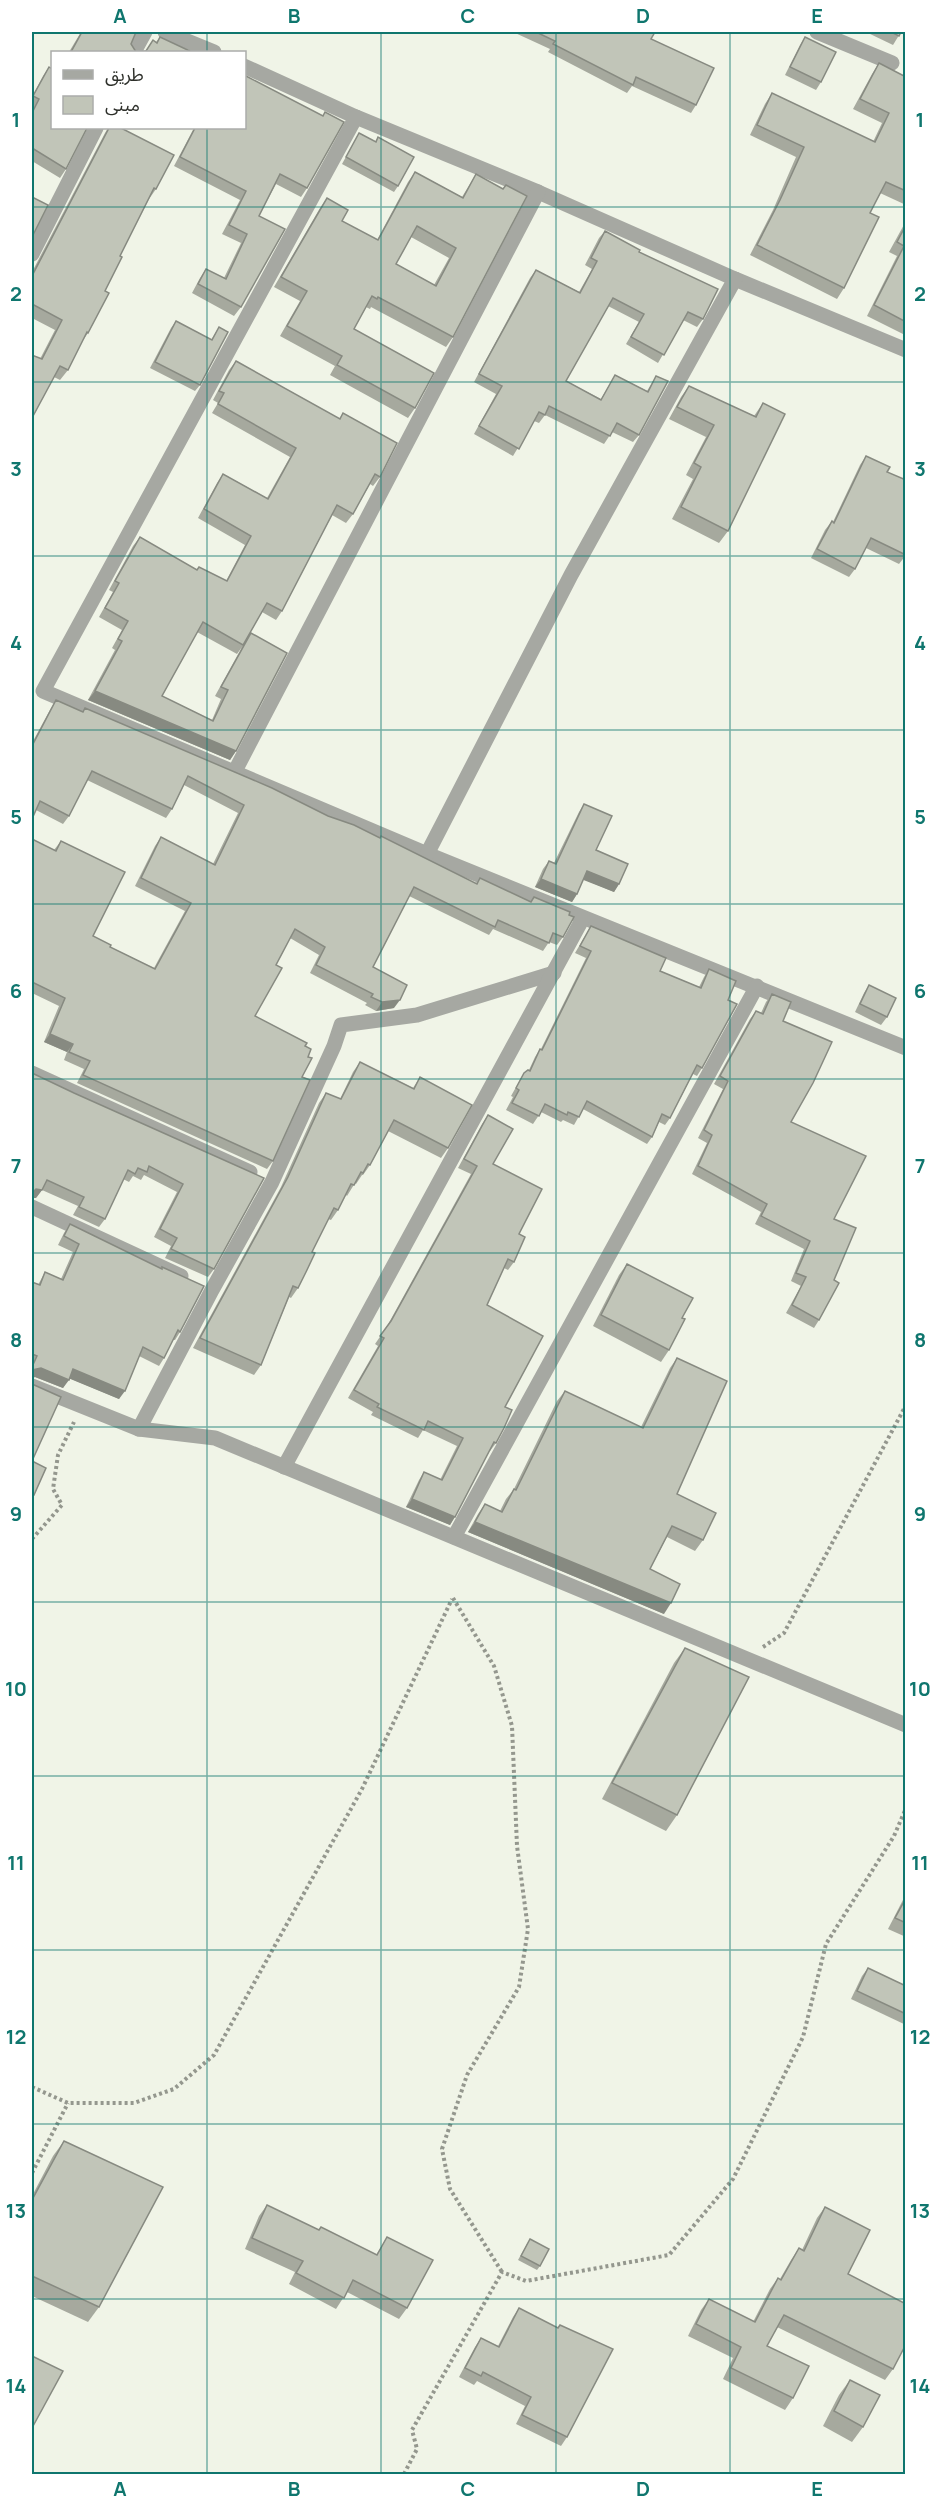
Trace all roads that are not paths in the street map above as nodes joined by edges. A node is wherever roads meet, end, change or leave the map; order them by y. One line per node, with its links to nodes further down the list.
1 (145, 32): 4 (street)
2 (165, 32): 5 (street)
3 (817, 32): 6 (street)
4 (135, 51)
5 (212, 51)
6 (892, 63)
7 (246, 67): 8 (street)
8 (356, 117): 10 (street); 14 (street)
9 (95, 129): 11 (street)
10 (538, 192): 12 (street); 14 (street)
11 (32, 254)
12 (735, 279): 13 (street); 15 (street)
13 (906, 350)
14 (236, 771): 15 (street)
15 (427, 854): 16 (street)
16 (583, 918): 17 (street); 18 (street)
17 (554, 973): 21 (street); 26 (street)
18 (757, 986): 19 (street); 27 (street)
19 (906, 1048)
20 (32, 1073): 21 (street)
21 (272, 1182): 23 (street)
22 (32, 1207): 23 (street)
23 (201, 1286): 25 (street)
24 (32, 1386): 25 (street)
25 (140, 1429): 26 (street)
26 (285, 1467): 27 (street)
27 (454, 1538): 28 (street)
28 (906, 1725)

